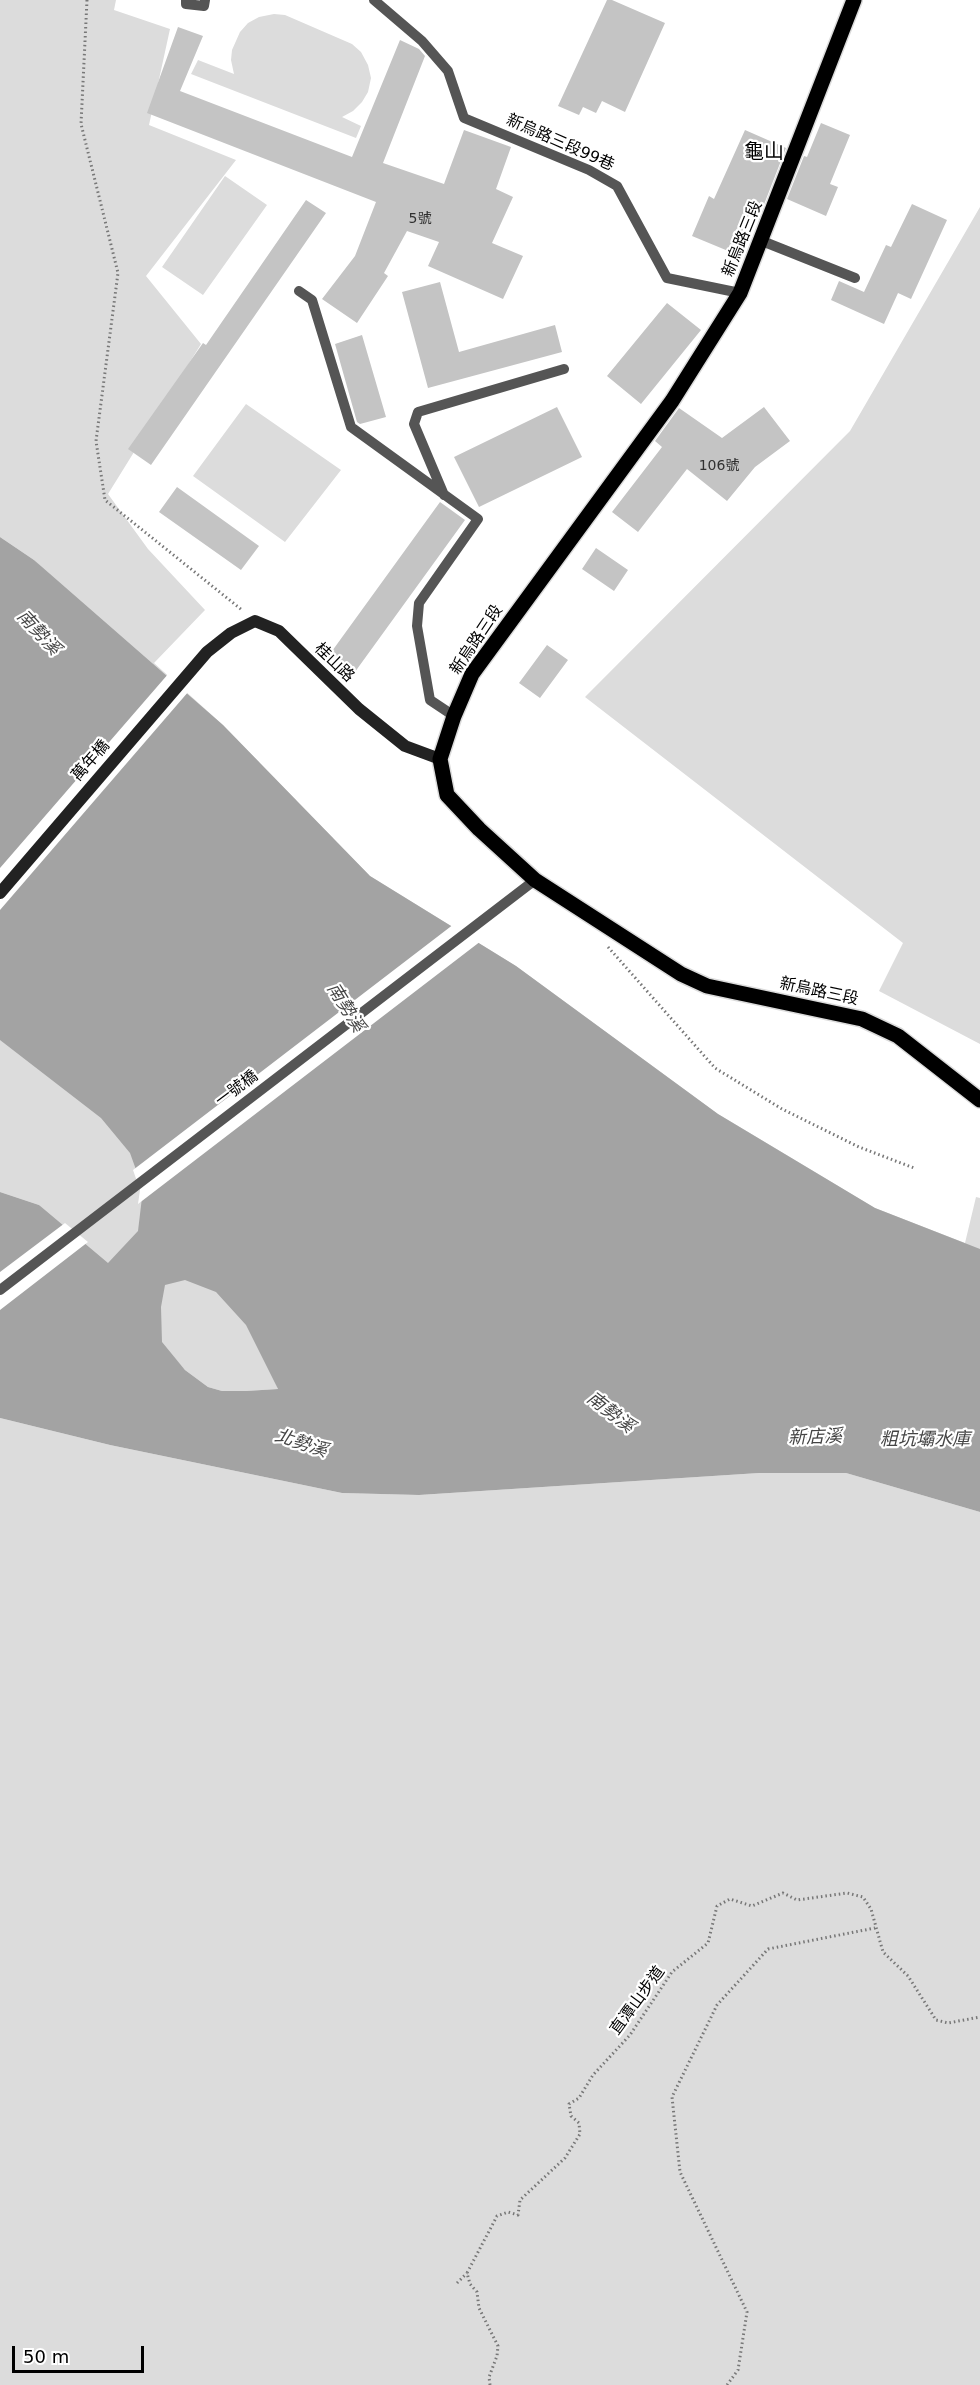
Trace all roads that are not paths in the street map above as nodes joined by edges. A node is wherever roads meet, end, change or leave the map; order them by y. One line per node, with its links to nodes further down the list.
1 (205, 0): 4 (lane)
2 (374, 0): 8 (lane, 新烏路三段99巷)
3 (854, 0): 5 (main road, 新烏路三段)
4 (186, 2)
5 (762, 241): 6 (lane); 8 (main road, 新烏路三段)
6 (855, 278)
7 (299, 291): 10 (lane)
8 (740, 293): 12 (main road, 新烏路三段)
9 (564, 369): 10 (lane)
10 (444, 495): 12 (lane)
11 (207, 652): 13 (street, 桂山路); 15 (street, 萬年橋)
12 (454, 716): 13 (main road, 新烏路三段)
13 (440, 759): 14 (main road, 新烏路三段)
14 (535, 880): 16 (main road, 新烏路三段); 17 (lane, 一號橋)
15 (0, 893)
16 (980, 1100)
17 (0, 1290)

